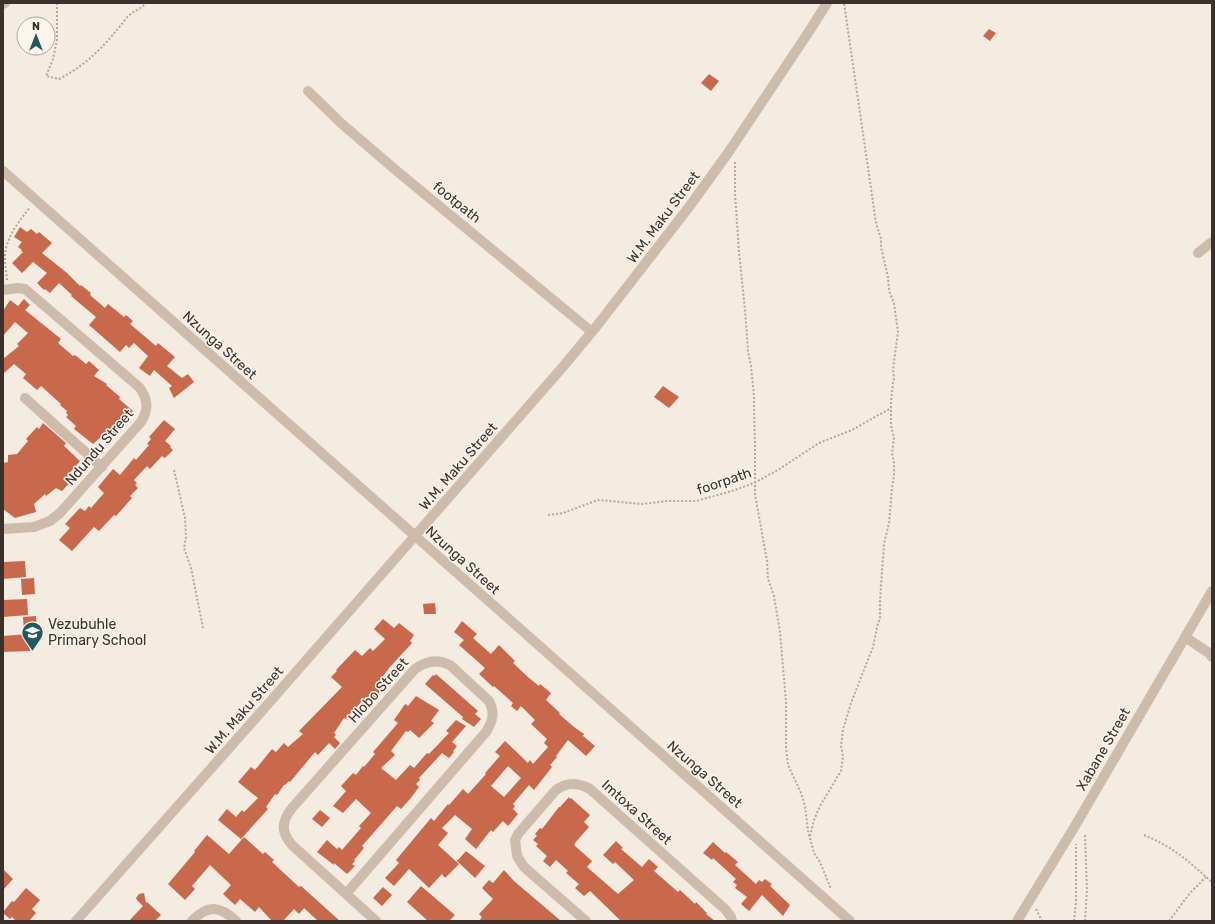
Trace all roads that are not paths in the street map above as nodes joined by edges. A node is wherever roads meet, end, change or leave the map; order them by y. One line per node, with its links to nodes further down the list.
1 (827, 3): 7 (street, W.M. Maku Street)
2 (308, 91): 7 (street, footpath)
3 (3, 171): 11 (street, Nzunga Street)
4 (1212, 242): 5 (street)
5 (1198, 253)
6 (6, 289): 9 (street, Ndundu Street)
7 (592, 332): 11 (street, W.M. Maku Street)
8 (25, 398): 9 (street)
9 (102, 467): 10 (street, Ndundu Street)
10 (3, 529)
11 (415, 536): 16 (street, W.M. Maku Street); 22 (street, Nzunga Street)
12 (1212, 591): 13 (street, Xabane Street)
13 (1185, 637): 14 (street); 23 (street, Xabane Street)
14 (1212, 657)
15 (346, 894): 15 (street, Hlobo Street); 19 (street, Hlobo Street)
16 (76, 921)
17 (192, 921): 18 (street)
18 (236, 921)
19 (376, 921)
20 (586, 921): 21 (street, Imtoxa Street)
21 (732, 921)
22 (850, 921)
23 (1017, 921)

